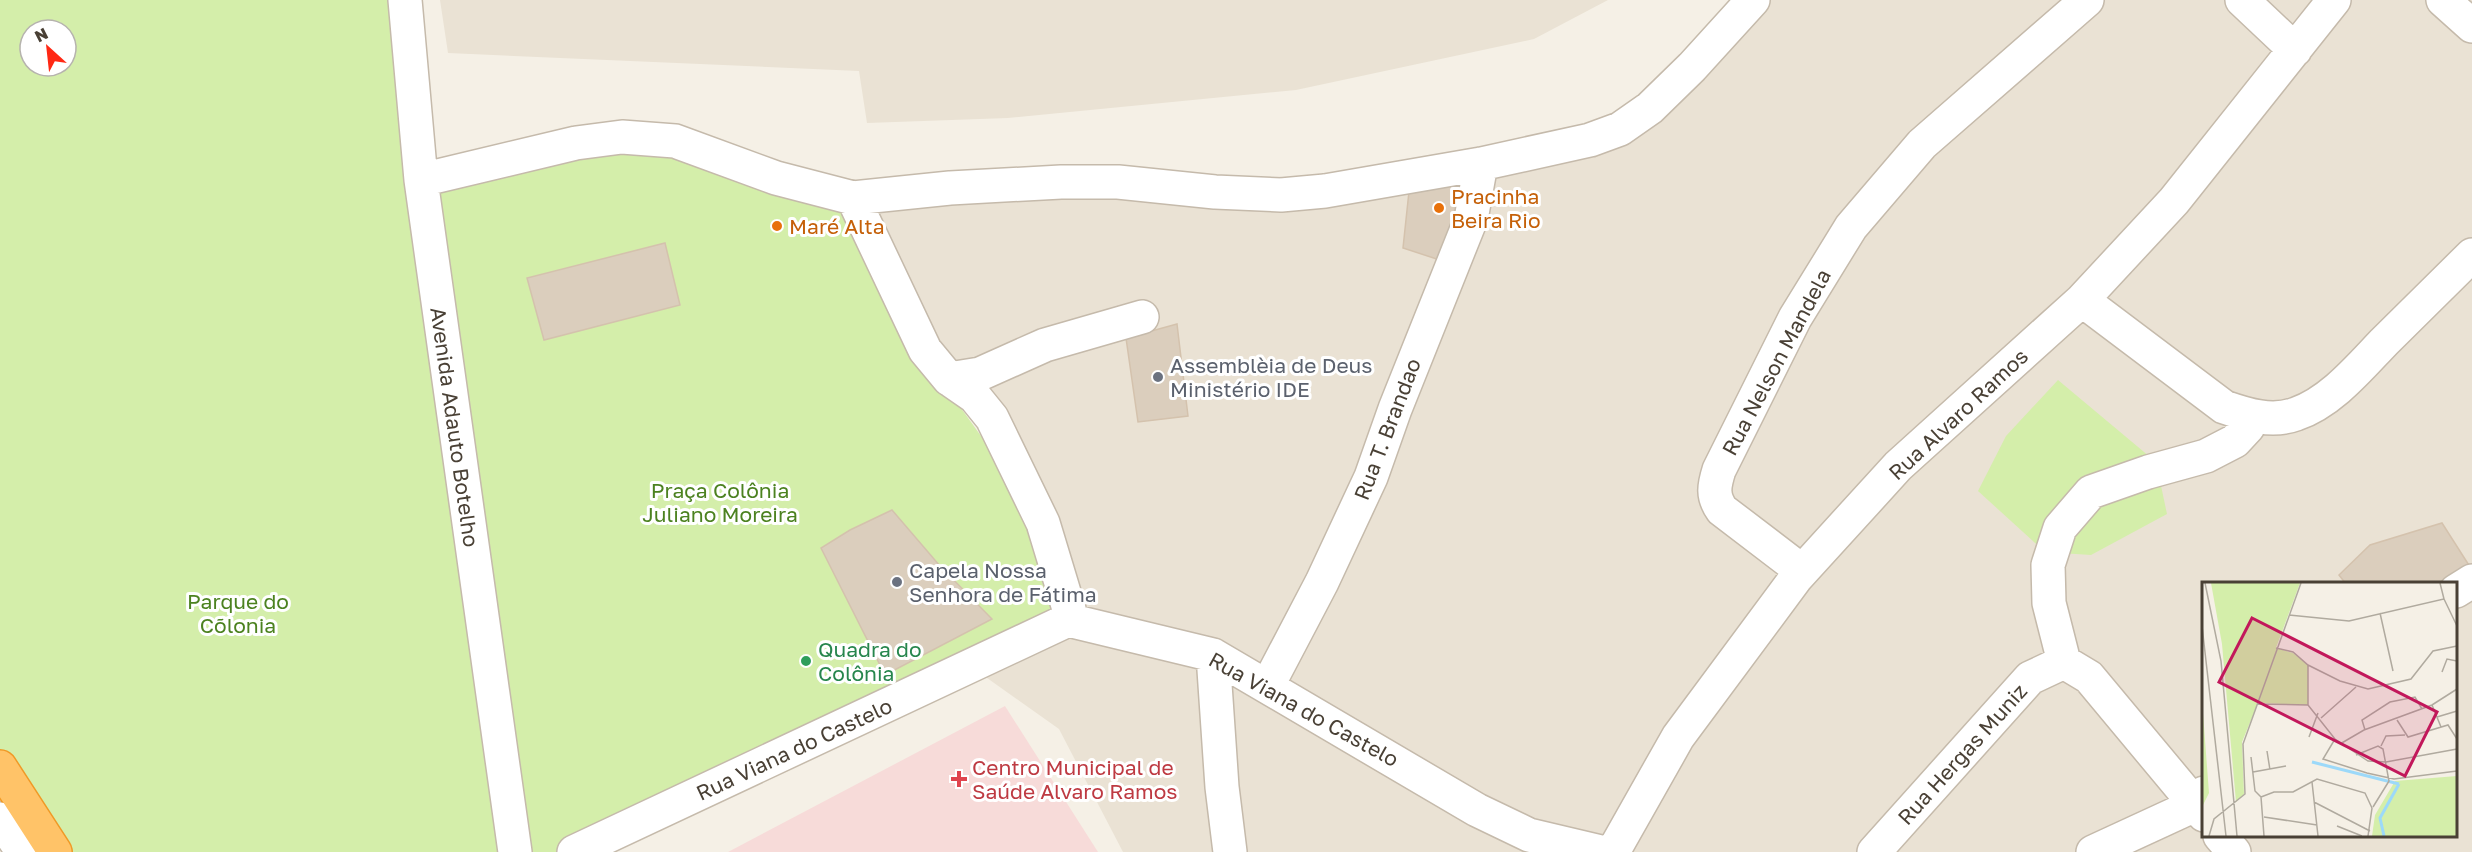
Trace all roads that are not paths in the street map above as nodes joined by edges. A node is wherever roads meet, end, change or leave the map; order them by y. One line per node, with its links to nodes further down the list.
1 (405, 0): 10 (street, Avenida Adauto Botelho)
2 (1753, 0): 9 (street)
3 (2087, 0): 17 (street, Rua Nelson Mandela)
4 (2242, 0): 8 (street)
5 (2334, 0): 8 (street, Rua Alvaro Ramos)
6 (2443, 0): 7 (street)
7 (2472, 26)
8 (2295, 50): 13 (street, Rua Alvaro Ramos)
9 (1481, 164): 11 (street); 23 (street, Rua T. Brandao)
10 (421, 180): 11 (street); 31 (street, Avenida Adauto Botelho)
11 (853, 198): 15 (street)
12 (2472, 255): 16 (street)
13 (2082, 300): 16 (street); 17 (street, Rua Alvaro Ramos)
14 (1142, 317): 15 (street)
15 (950, 379): 20 (street)
16 (2251, 416): 22 (street)
17 (1802, 571): 35 (street, Rua Alvaro Ramos)
18 (2472, 581): 19 (street)
19 (2457, 590)
20 (1068, 620): 21 (street, Rua Viana do Castelo); 32 (street, Rua Viana do Castelo)
21 (1213, 655): 23 (street, Rua Viana do Castelo); 33 (street)
22 (2064, 662): 25 (street); 36 (street, Rua Hergas Muniz)
23 (1268, 685): 28 (street, Rua Viana do Castelo)
24 (0, 767): 30 (highway)
25 (2201, 804): 37 (street)
26 (0, 819): 29 (street)
27 (2221, 837): 38 (street)
28 (1527, 844): 34 (street, Rua Viana do Castelo)
29 (22, 852)
30 (55, 852)
31 (515, 852)
32 (574, 852)
33 (1230, 852)
34 (1601, 852)
35 (1613, 852)
36 (1874, 852)
37 (2093, 852)
38 (2234, 852)

